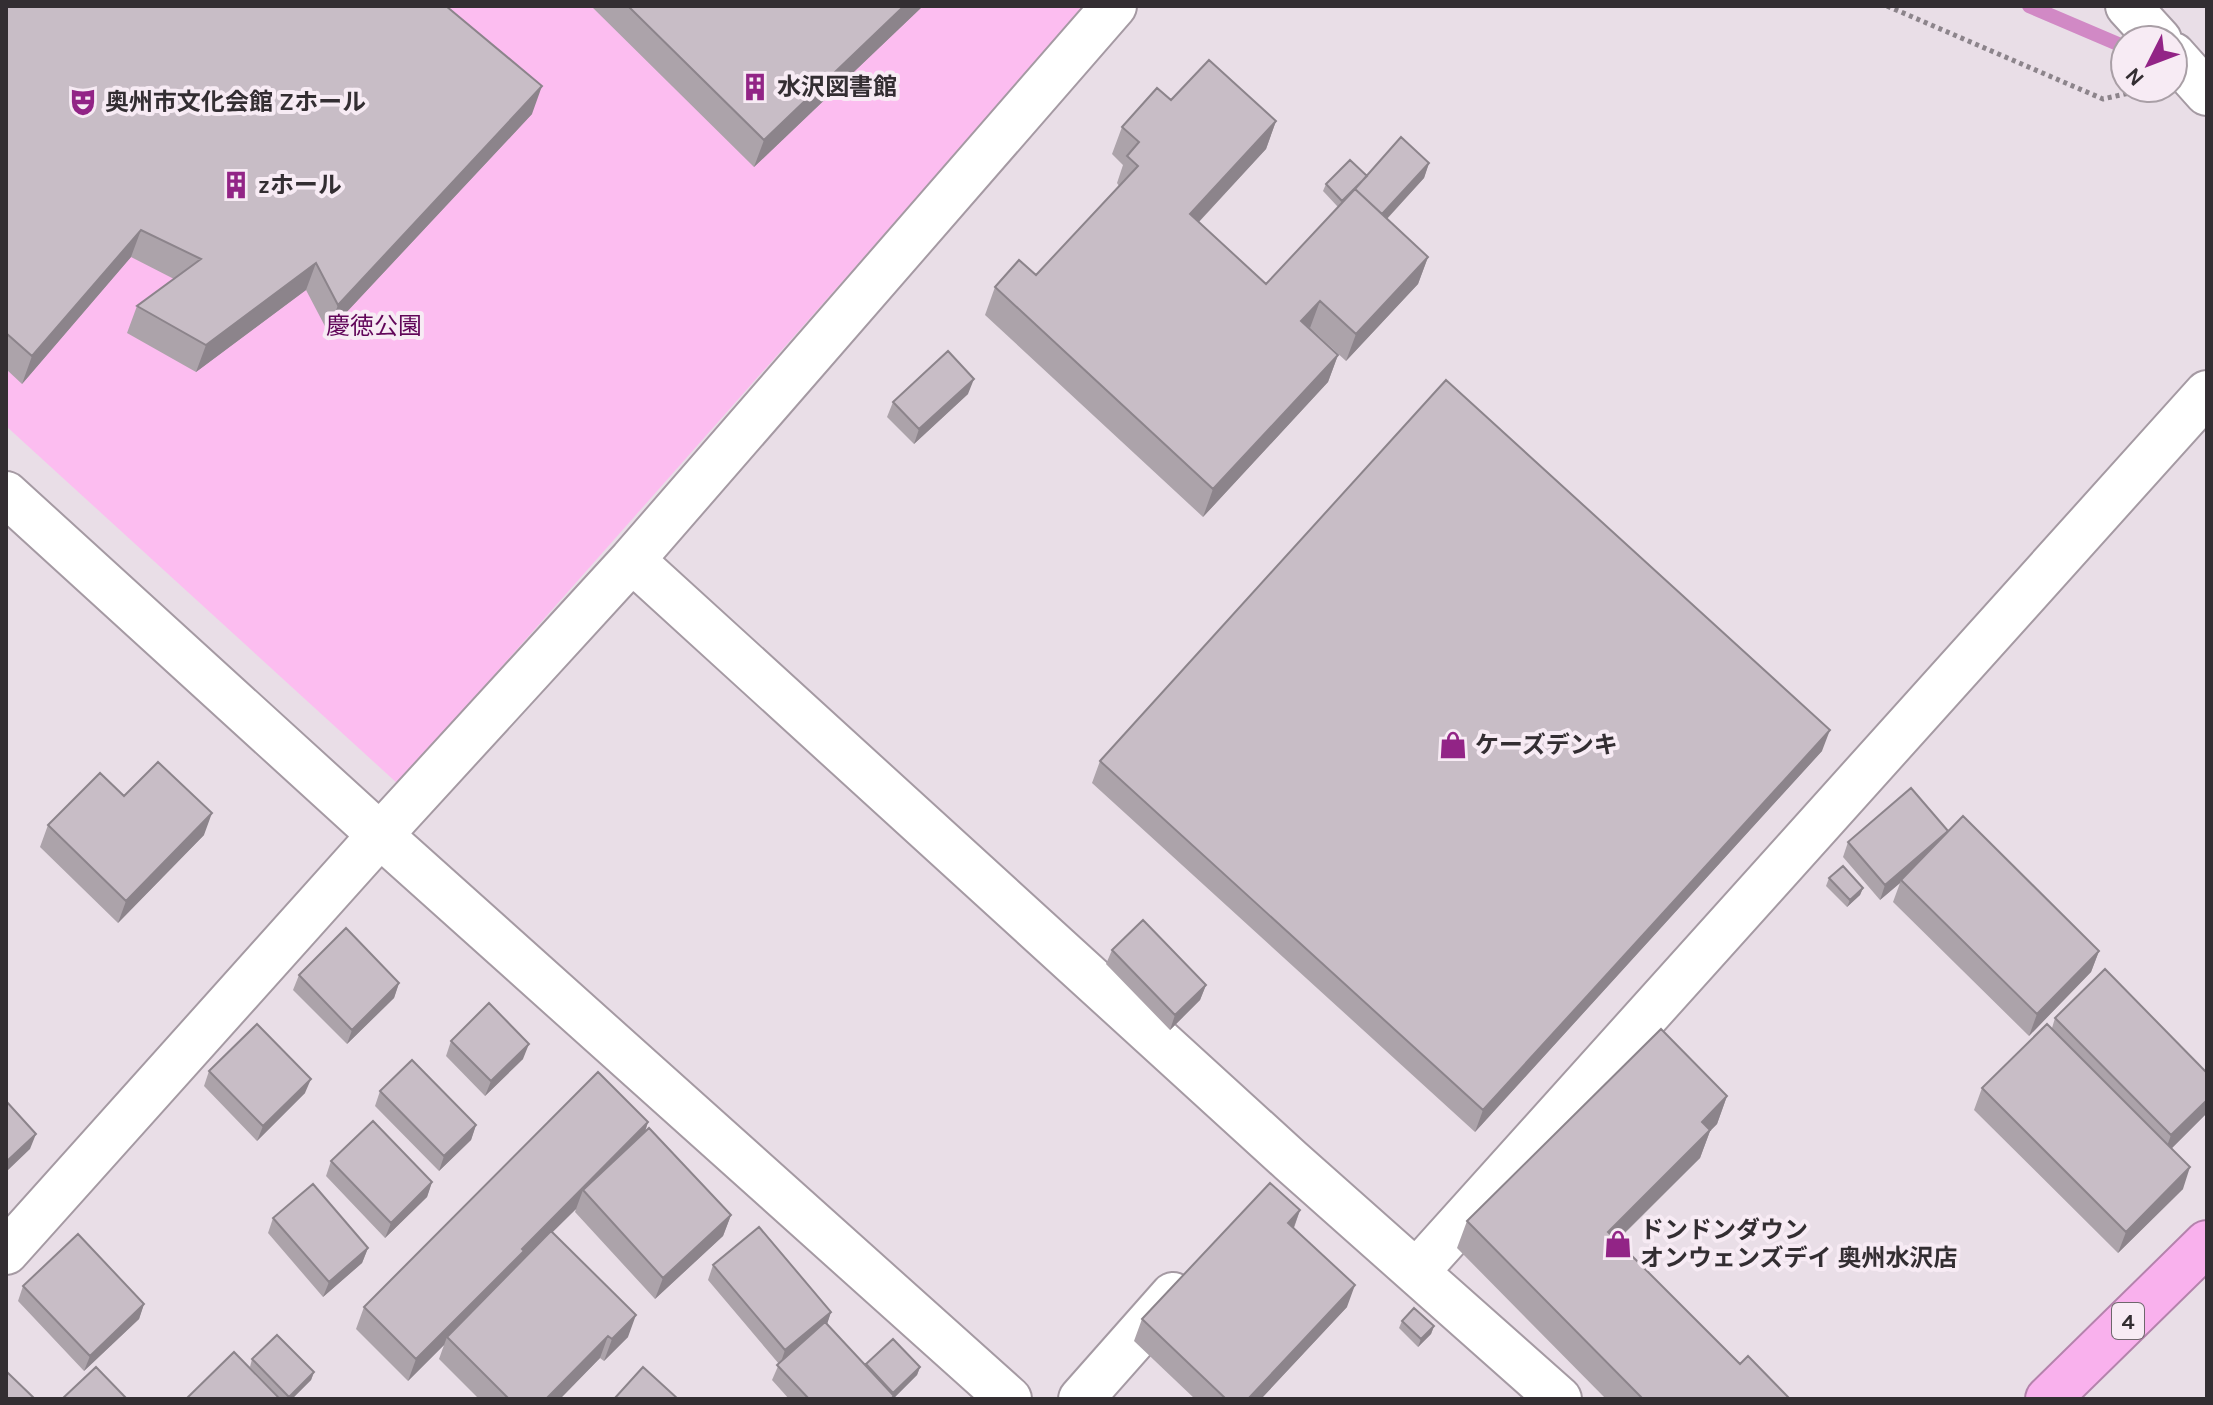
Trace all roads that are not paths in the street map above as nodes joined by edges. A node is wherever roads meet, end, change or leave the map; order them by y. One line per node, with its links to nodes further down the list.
1 (1114, 6): 8 (street)
2 (2128, 6): 3 (street)
3 (2144, 24)
4 (2189, 73): 5 (street)
5 (2207, 93)
6 (2207, 393): 13 (street)
7 (6, 494): 9 (street)
8 (632, 560): 9 (street); 13 (street)
9 (380, 835): 11 (street); 14 (street)
10 (2207, 1243): 17 (highway, 4)
11 (6, 1252)
12 (1197, 1268): 15 (street)
13 (1417, 1271): 16 (street)
14 (1009, 1399)
15 (1081, 1399)
16 (1559, 1399)
17 (2048, 1399)

